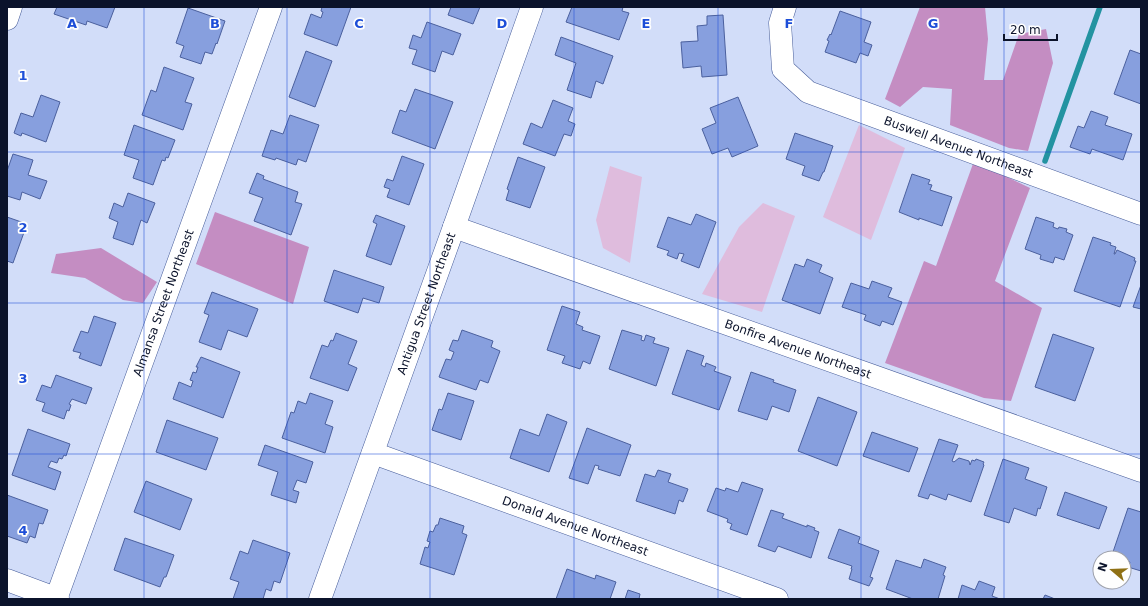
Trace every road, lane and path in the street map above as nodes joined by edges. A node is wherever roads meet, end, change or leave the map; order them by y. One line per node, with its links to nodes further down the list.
1 (11, 7): 5 (street)
2 (271, 7): 11 (street, Almansa Street Northeast)
3 (532, 7): 7 (street, Antigua Street Northeast)
4 (785, 7): 6 (street, Buswell Avenue Northeast)
5 (7, 19)
6 (1141, 214)
7 (454, 227): 8 (street, Antigua Street Northeast); 9 (street, Bonfire Avenue Northeast)
8 (373, 453): 12 (street, Antigua Street Northeast); 13 (street, Donald Avenue Northeast)
9 (1141, 471)
10 (7, 580): 11 (street)
11 (57, 599)
12 (320, 599)
13 (777, 599)

